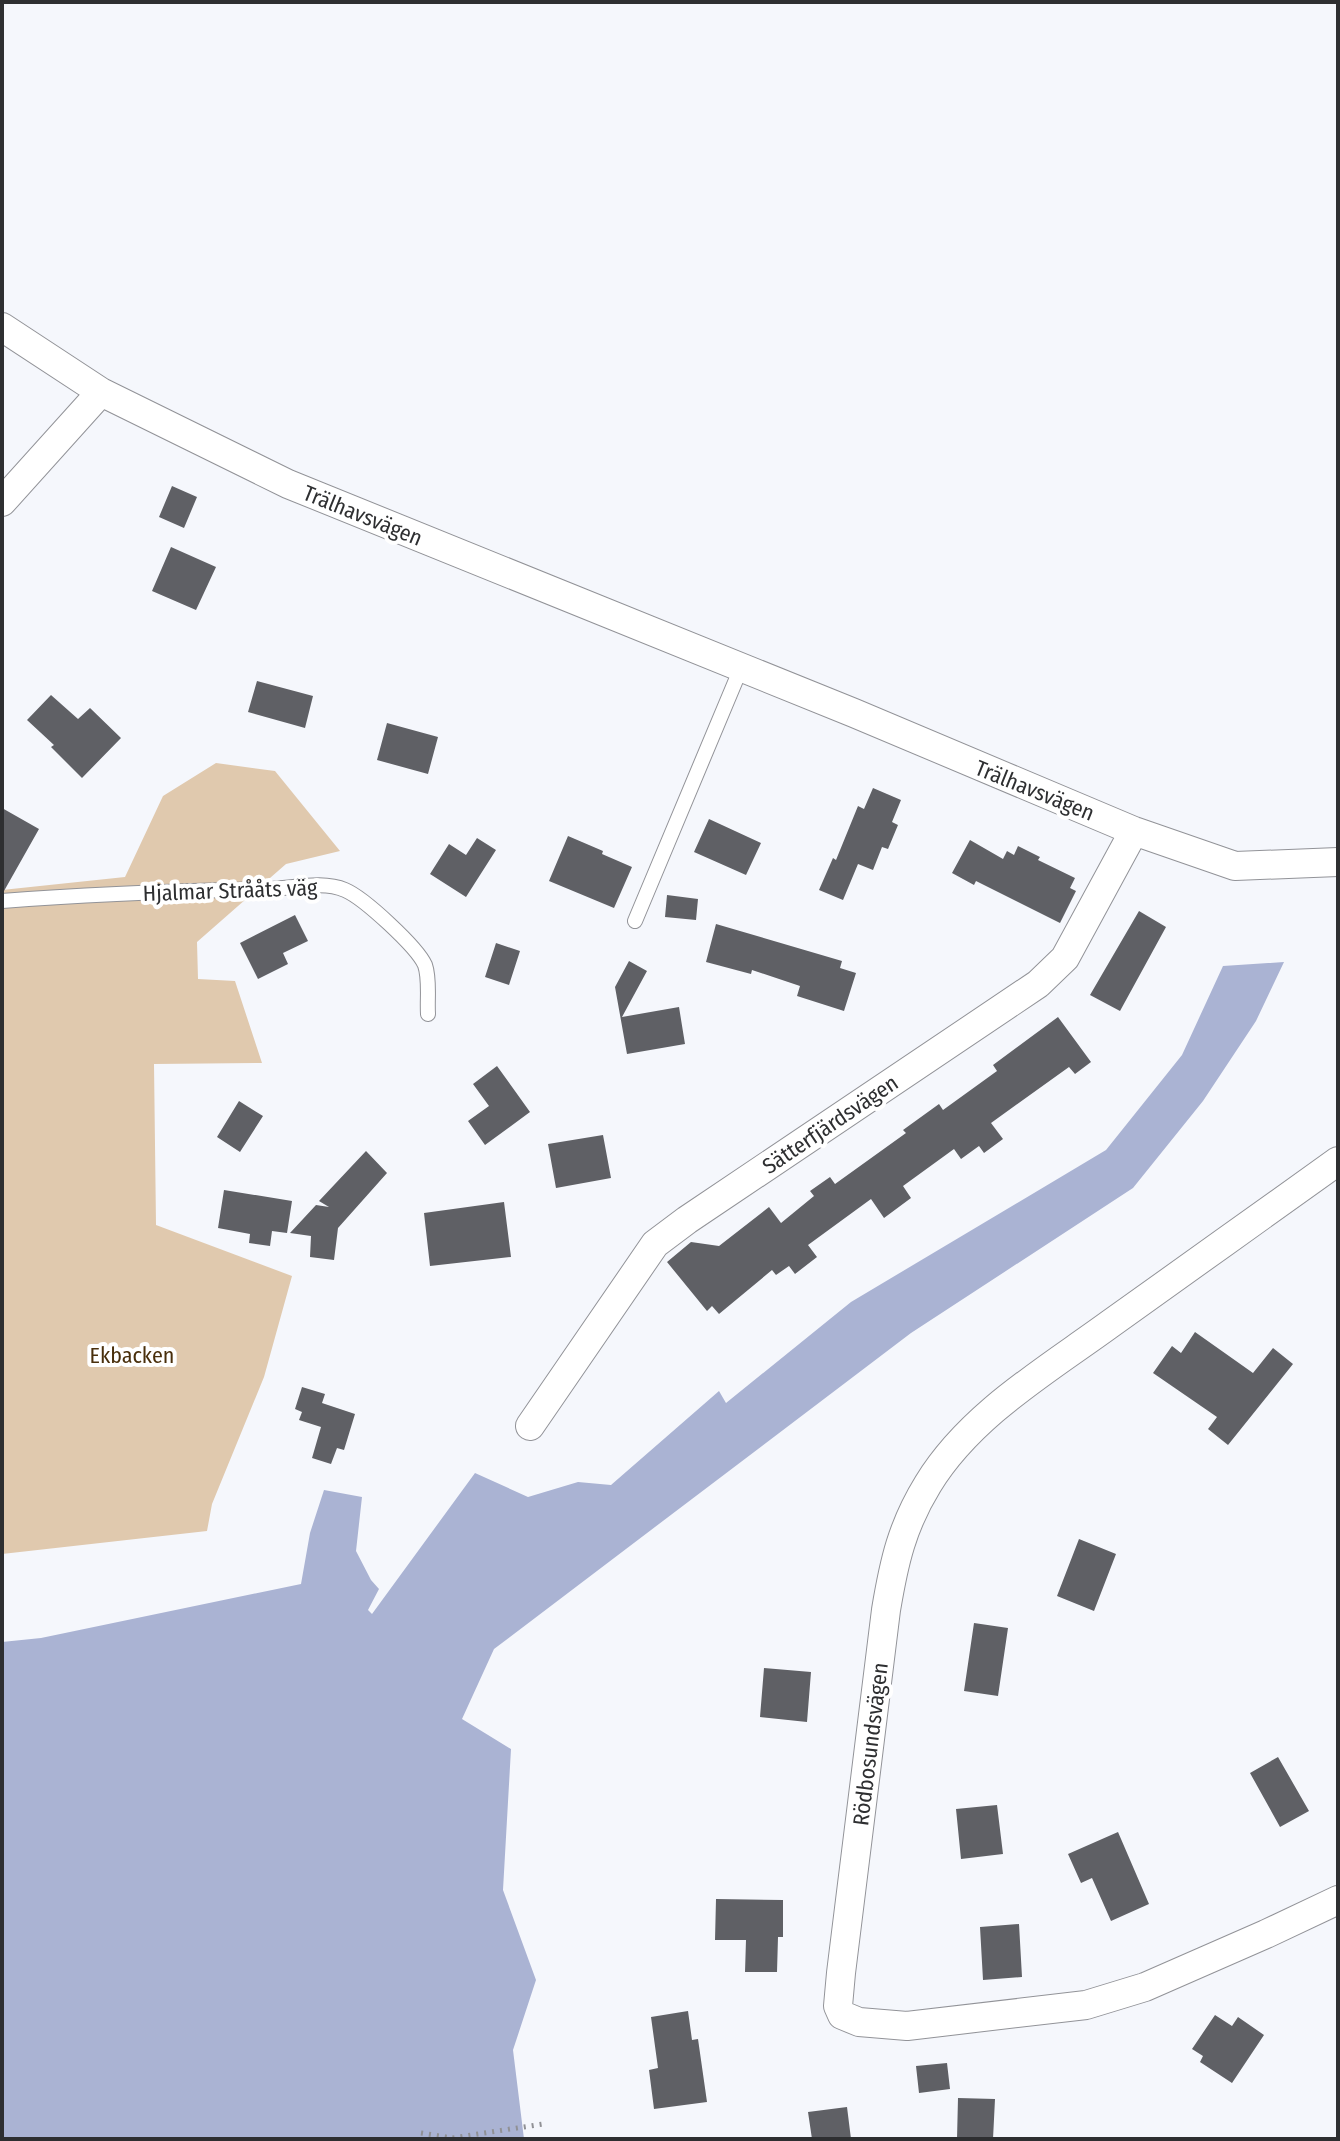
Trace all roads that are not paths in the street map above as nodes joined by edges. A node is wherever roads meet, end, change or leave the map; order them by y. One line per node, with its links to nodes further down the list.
1 (2, 327): 2 (street, Trälhavsvägen)
2 (101, 392): 3 (street); 4 (street, Trälhavsvägen)
3 (2, 502)
4 (741, 668): 5 (street, Trälhavsvägen); 8 (lane)
5 (1134, 831): 6 (street, Trälhavsvägen); 11 (street, Sätterfjärdsvägen)
6 (1338, 862)
7 (2, 901): 9 (lane, Hjalmar Strååts väg)
8 (635, 921)
9 (428, 1014)
10 (1338, 1161): 12 (street, Rödbosundsvägen)
11 (530, 1426)
12 (1338, 1900)

